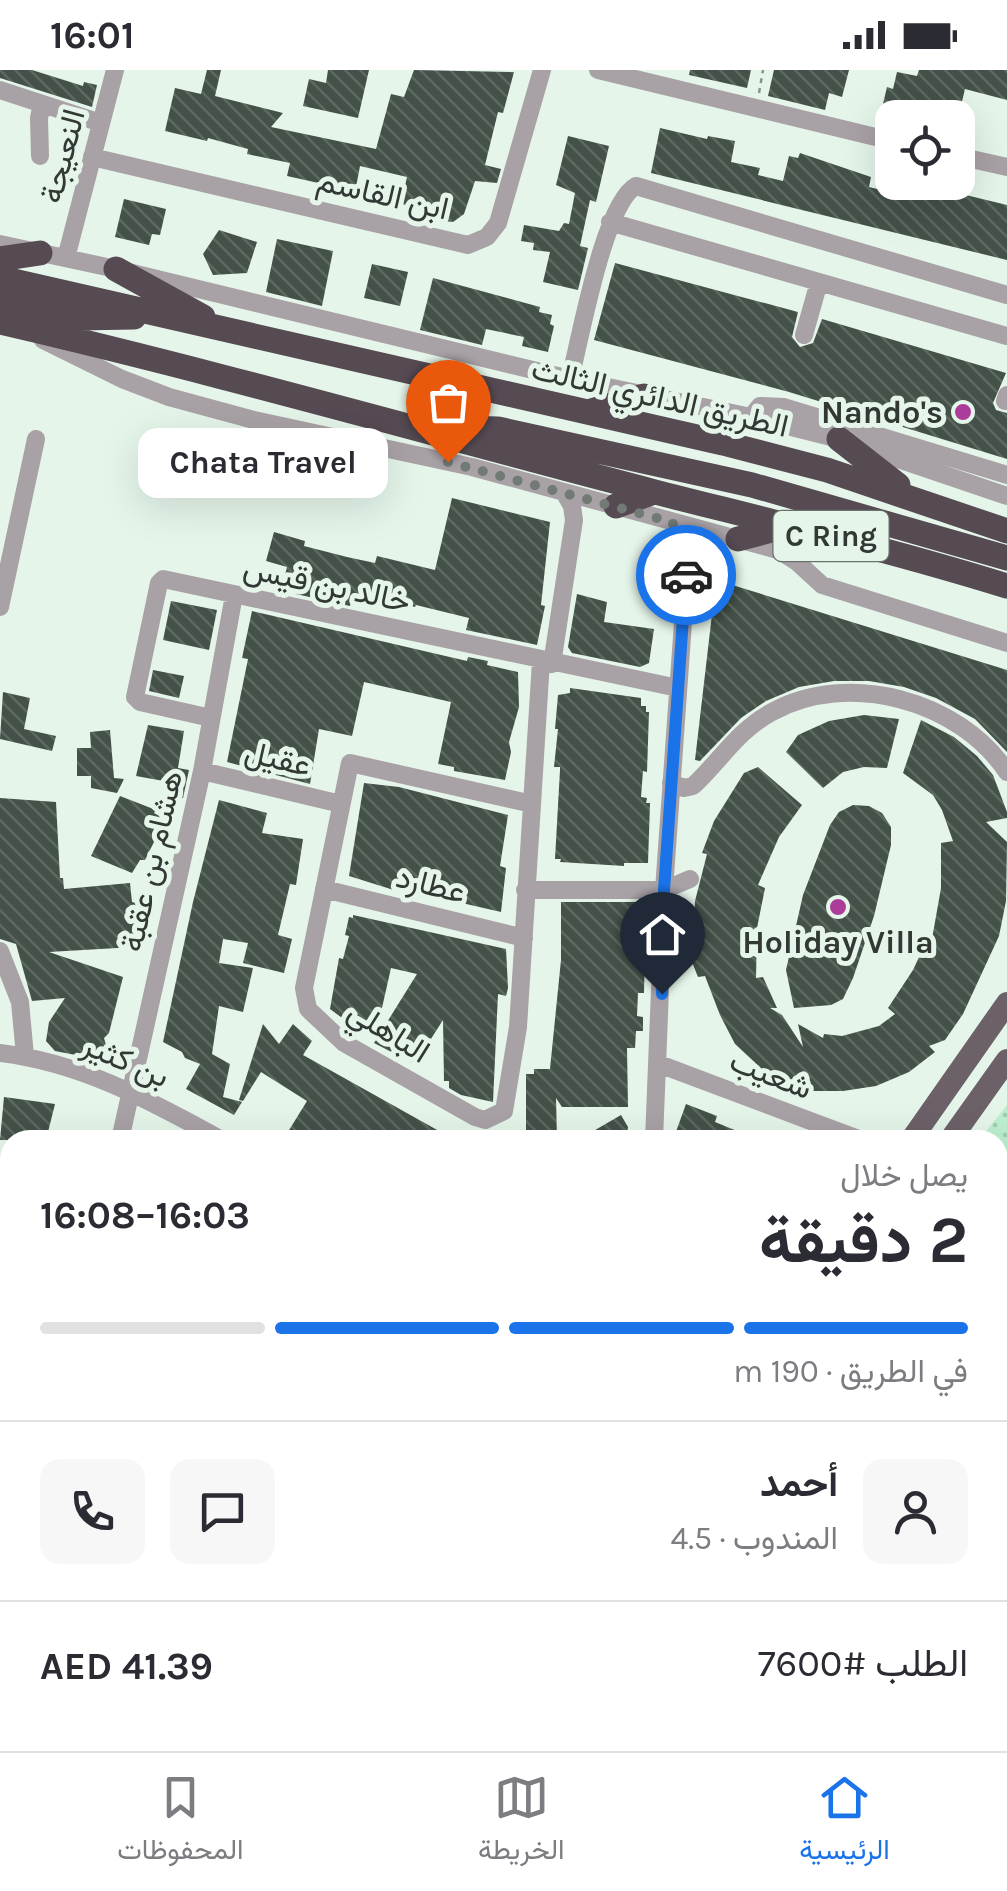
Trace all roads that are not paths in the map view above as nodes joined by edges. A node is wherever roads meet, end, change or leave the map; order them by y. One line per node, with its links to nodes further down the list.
1 (114, 70): 6 (street, النعيجة)
2 (542, 70): 9 (street, ابن القاسم)
3 (598, 70): 7 (street)
4 (0, 90): 5 (street)
5 (42, 104): 6 (street); 8 (street)
6 (102, 123): 9 (street, النعيجة)
7 (875, 137)
8 (40, 156)
9 (92, 157): 15 (street, النعيجة)
10 (975, 160): 11 (street)
11 (1007, 168)
12 (610, 222): 19 (street); 20 (street); 27 (street)
13 (0, 244): 14 (street, الطريق الدائري الثالث)
14 (40, 252): 15 (street, الطريق الدائري الثالث); 16 (highway)
15 (66, 258): 17 (street, الطريق الدائري الثالث)
16 (0, 259)
17 (116, 268): 24 (highway); 27 (street, الطريق الدائري الثالث)
18 (0, 278): 22 (highway, الطريق الدائري الثالث / C Ring)
19 (819, 282): 25 (street); 26 (street)
20 (1007, 294)
21 (0, 301): 22 (highway)
22 (158, 315): 24 (highway, الطريق الدائري الثالث / C Ring)
23 (8, 324): 31 (highway, C Ring); 35 (street)
24 (229, 332): 29 (highway, الطريق الدائري الثالث / C Ring)
25 (804, 335)
26 (1007, 336)
27 (570, 379): 28 (street, الطريق الدائري الثالث)
28 (644, 396): 29 (highway); 30 (street, الطريق الدائري الثالث)
29 (584, 413): 38 (highway, الطريق الدائري الثالث / C Ring)
30 (750, 417): 32 (street, الطريق الدائري الثالث); 34 (street)
31 (420, 427): 36 (highway, C Ring); 45 (highway)
32 (839, 439): 37 (street, الطريق الدائري الثالث); 38 (highway)
33 (36, 440): 49 (street)
34 (1007, 476)
35 (564, 492): 39 (street); 40 (street, الباهلي)
36 (654, 492): 39 (highway); 42 (highway, C Ring)
37 (1007, 496)
38 (914, 498): 43 (highway, الطريق الدائري الثالث / C Ring)
39 (603, 503): 40 (street, الباهلي); 41 (street)
40 (574, 520): 51 (street, الباهلي)
41 (672, 522): 44 (street); 46 (street)
42 (790, 525): 44 (highway); 47 (highway, C Ring)
43 (1007, 531)
44 (728, 537): 46 (street); 50 (street)
45 (1007, 558)
46 (687, 566): 52 (street)
47 (1007, 586)
48 (234, 594): 51 (street, خالد بن قيس); 53 (street, هشام بن عقبة); 53 (street, خالد بن قيس)
49 (0, 606)
50 (1007, 644)
51 (546, 662): 52 (street, خالد بن قيس); 58 (street, الباهلي)
52 (678, 688): 56 (street)
53 (211, 718): 54 (street, هشام بن عقبة)
54 (202, 771): 57 (street, عقيل); 70 (street, هشام بن عقبة)
55 (1007, 772): 56 (street)
56 (672, 782): 62 (street)
57 (341, 804): 58 (street, الباهلي); 60 (street, الباهلي)
58 (532, 804): 61 (street, الباهلي)
59 (690, 879): 62 (street)
60 (324, 889): 63 (street, عطارد); 63 (street, الباهلي)
61 (525, 890): 62 (street); 63 (street, الباهلي)
62 (664, 890): 69 (street)
63 (524, 938)
64 (0, 952): 67 (street)
65 (1007, 1004): 75 (main road)
66 (0, 1053): 67 (street, بن كثير)
67 (25, 1056): 70 (street, بن كثير)
68 (1007, 1060): 76 (main road)
69 (660, 1064): 73 (street); 74 (street, شعيب)
70 (130, 1090): 71 (street, هشام بن عقبة); 72 (street, بن كثير)
71 (122, 1130)
72 (204, 1130)
73 (655, 1130)
74 (835, 1130)
75 (918, 1130)
76 (957, 1130)

